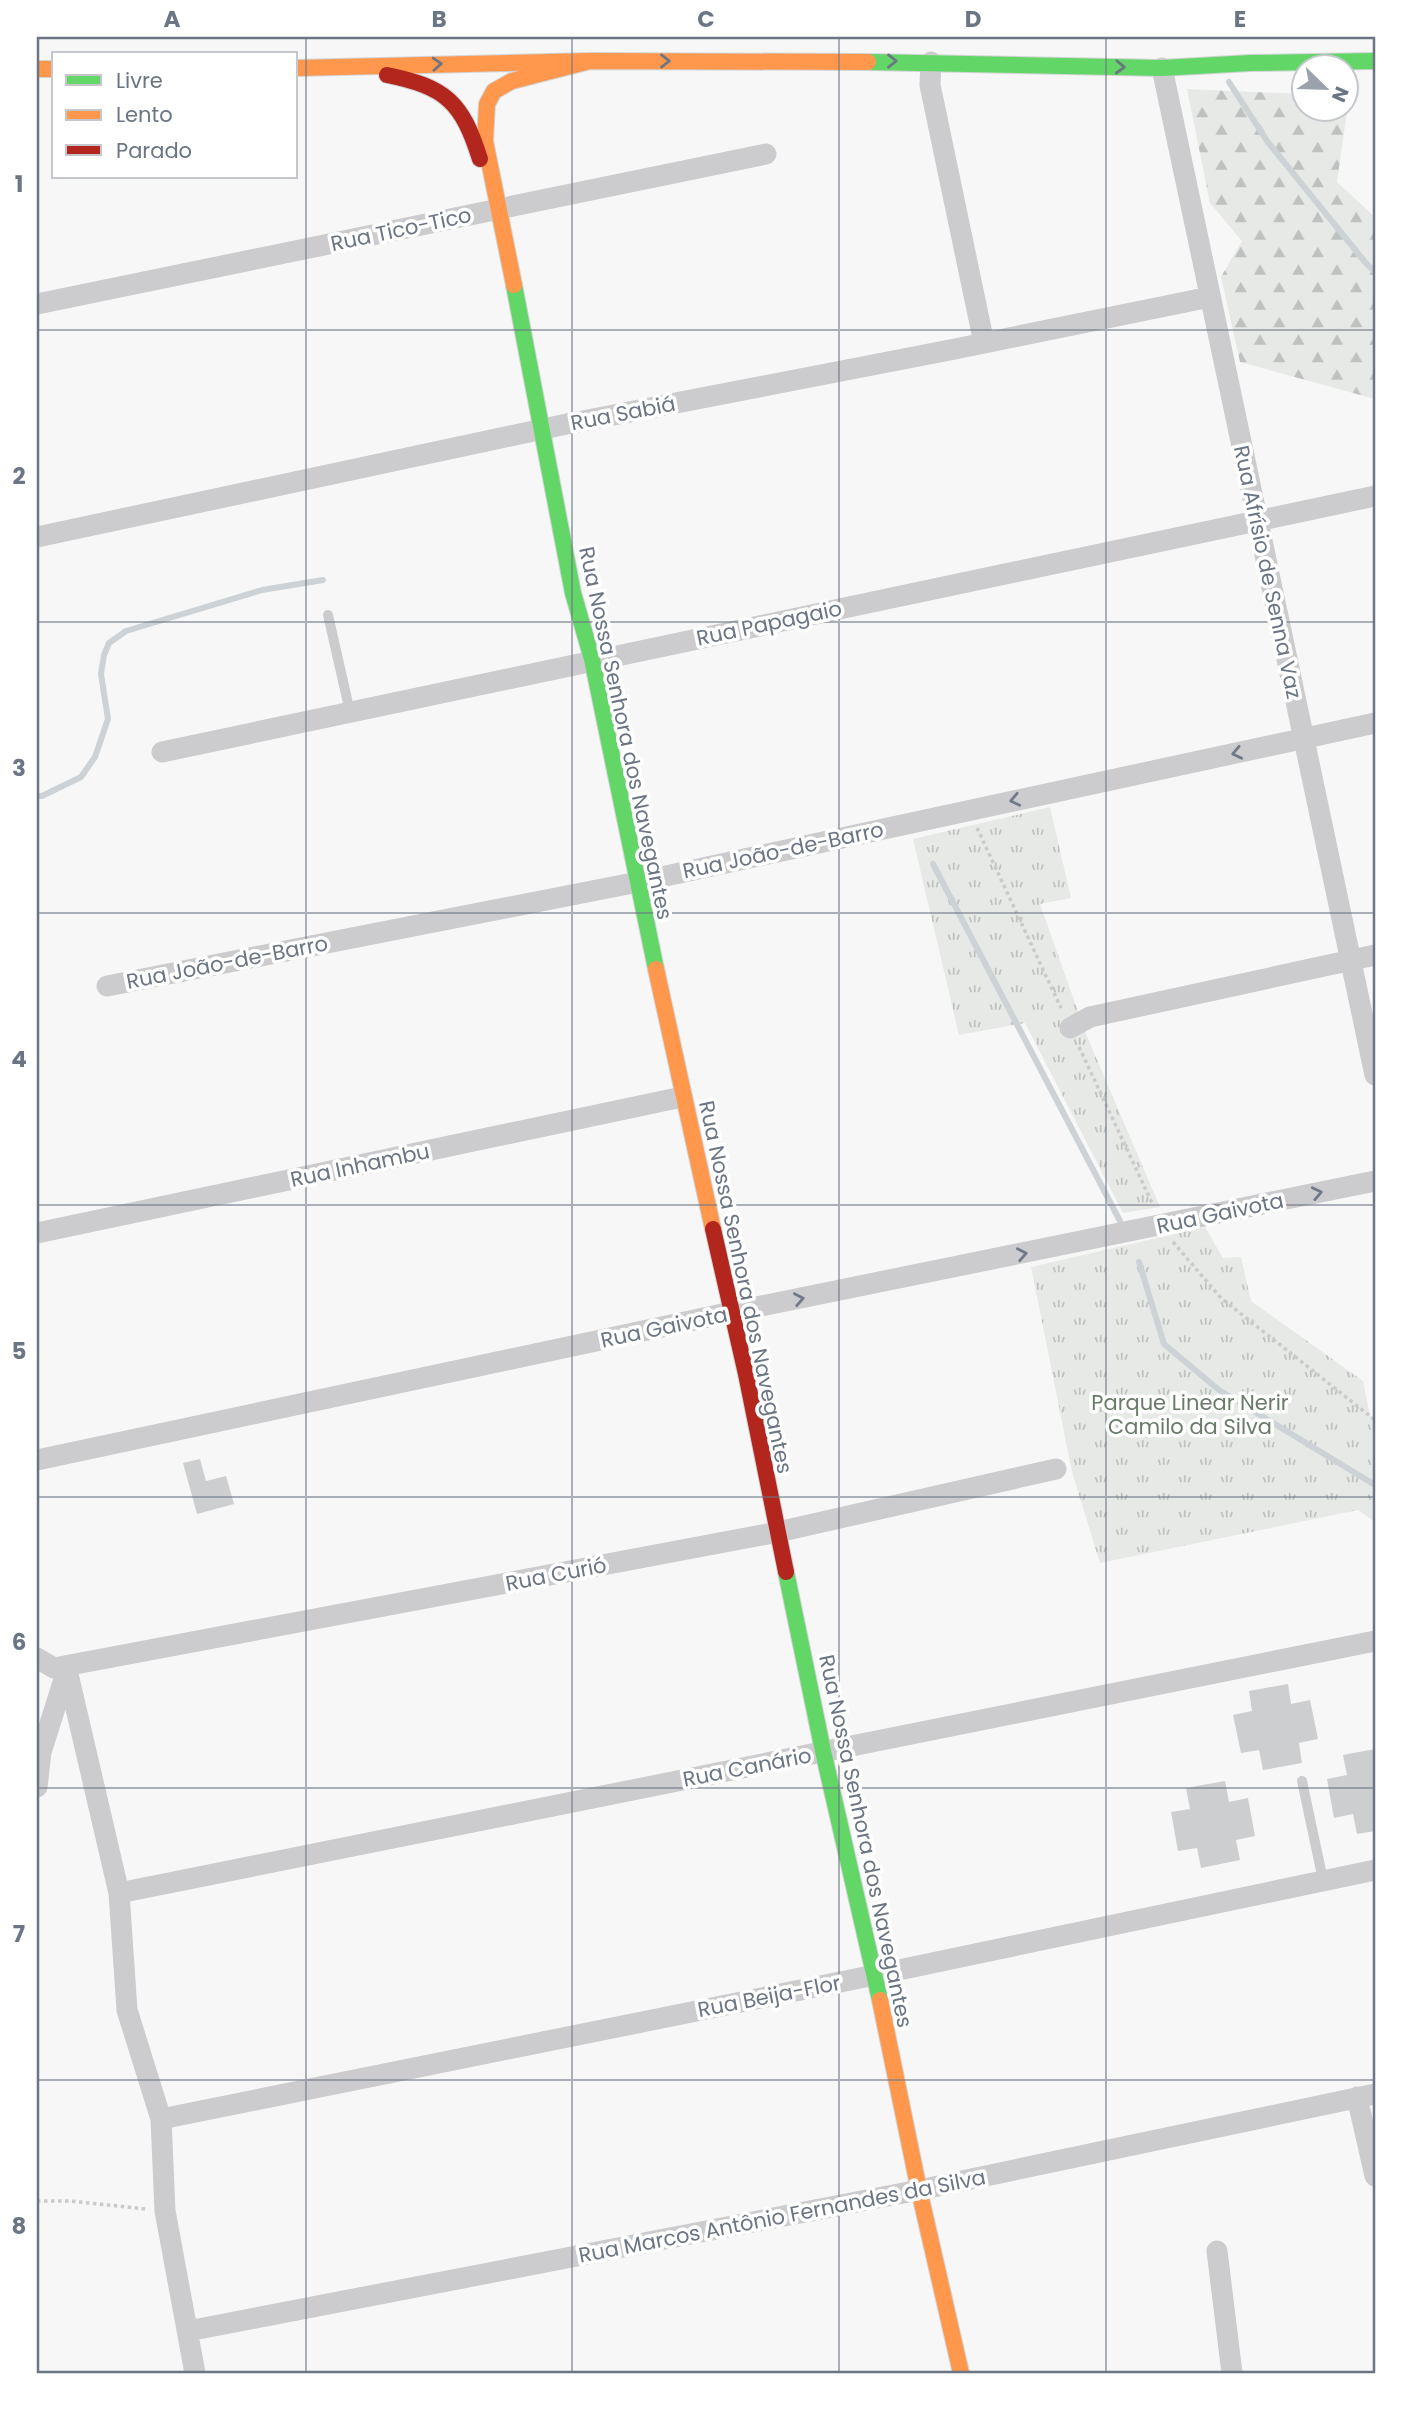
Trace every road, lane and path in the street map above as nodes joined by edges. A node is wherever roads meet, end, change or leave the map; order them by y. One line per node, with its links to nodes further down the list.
1 (849, 47): 4 (street)
2 (1375, 51): 7 (street)
3 (590, 61): 4 (street, one-way to 4); 9 (street, one-way to 3); 12 (street, Rua Nossa Senhora dos Navegantes)
4 (858, 61): 6 (street, one-way to 6)
5 (1375, 61): 7 (street)
6 (931, 62): 10 (street, one-way to 10); 15 (street)
7 (1250, 62): 10 (street)
8 (298, 68): 9 (street)
9 (348, 68): 12 (street, Rua Nossa Senhora dos Navegantes)
10 (1162, 68): 13 (street, Rua Afrísio de Senna Vaz)
11 (766, 154): 12 (street, Rua Tico-Tico)
12 (498, 209): 14 (street, Rua Tico-Tico); 16 (street, Rua Nossa Senhora dos Navegantes)
13 (1210, 297): 15 (street, Rua Sabiá); 18 (street, Rua Afrísio de Senna Vaz)
14 (37, 304)
15 (984, 343): 16 (street, Rua Sabiá)
16 (542, 429): 19 (street, Rua Sabiá); 21 (street, Rua Nossa Senhora dos Navegantes)
17 (1375, 496): 18 (street, Rua Papagaio)
18 (1258, 521): 21 (street, Rua Papagaio); 24 (street, Rua Afrísio de Senna Vaz)
19 (37, 537)
20 (328, 615): 22 (lane)
21 (592, 659): 22 (street, Rua Papagaio); 26 (street, Rua Nossa Senhora dos Navegantes)
22 (350, 712): 25 (street, Rua Papagaio)
23 (1375, 723): 24 (street, Rua João-de-Barro)
24 (1304, 739): 26 (street, Rua João-de-Barro, one-way to 26); 28 (street, Rua Afrísio de Senna Vaz)
25 (162, 752)
26 (638, 882): 29 (street, Rua João-de-Barro); 32 (street, Rua Nossa Senhora dos Navegantes)
27 (1375, 955): 28 (street)
28 (1351, 961): 30 (street); 31 (street, Rua Afrísio de Senna Vaz)
29 (107, 986)
30 (1070, 1028)
31 (1375, 1075)
32 (682, 1097): 35 (street, Rua Inhambu); 36 (street, Rua Nossa Senhora dos Navegantes)
33 (1375, 1181): 34 (street, Rua Gaivota, one-way to 33)
34 (1163, 1225): 36 (street, Rua Gaivota, one-way to 34); 37 (path)
35 (38, 1230)
36 (732, 1312): 38 (street, Rua Gaivota); 40 (street, Rua Nossa Senhora dos Navegantes)
37 (1375, 1420)
38 (37, 1460)
39 (1056, 1469): 40 (street, Rua Curió)
40 (778, 1532): 42 (street, Rua Curió); 43 (street, Rua Nossa Senhora dos Navegantes)
41 (1375, 1642): 43 (street, Rua Canário)
42 (53, 1665): 45 (street); 48 (street)
43 (823, 1751): 48 (street, Rua Canário); 49 (street, Rua Nossa Senhora dos Navegantes)
44 (1302, 1781): 47 (lane)
45 (37, 1787)
46 (1375, 1870): 47 (street, Rua Beija-Flor)
47 (1323, 1880): 49 (street, Rua Beija-Flor)
48 (119, 1893): 51 (street)
49 (875, 1975): 51 (street, Rua Beija-Flor); 53 (street, Rua Nossa Senhora dos Navegantes)
50 (1366, 2095): 52 (street); 53 (street, Rua Marcos Antônio Fernandes da Silva)
51 (162, 2119): 55 (street)
52 (1375, 2176)
53 (919, 2190): 57 (street, Rua Marcos Antônio Fernandes da Silva); 59 (street, Rua Nossa Senhora dos Navegantes)
54 (37, 2201): 55 (path)
55 (165, 2211): 57 (street)
56 (1217, 2251): 60 (street)
57 (188, 2331): 58 (street)
58 (195, 2373)
59 (961, 2373)
60 (1232, 2373)

